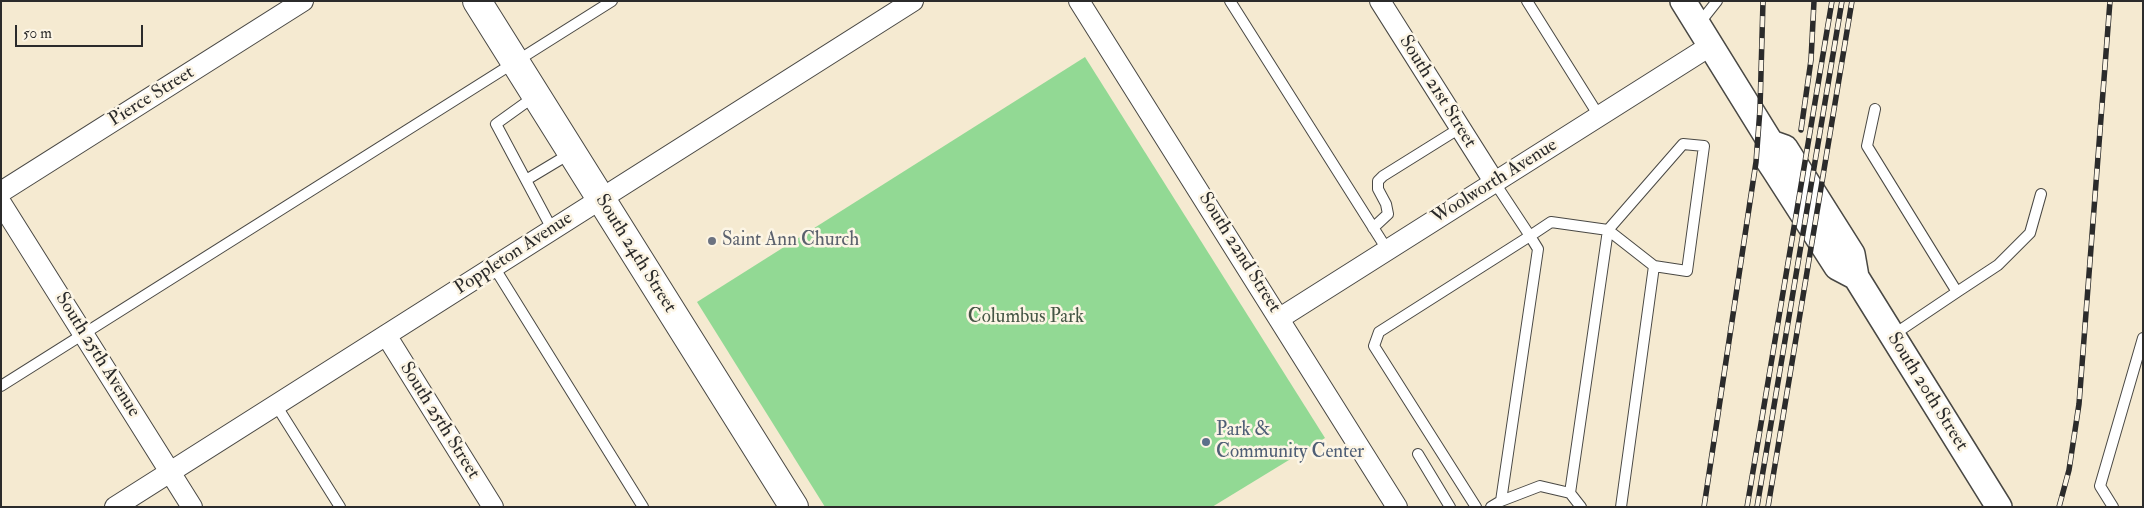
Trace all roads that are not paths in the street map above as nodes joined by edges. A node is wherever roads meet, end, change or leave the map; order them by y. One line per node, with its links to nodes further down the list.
1 (303, 1): 20 (street, Pierce Street)
2 (477, 1): 12 (main road, South 24th Street)
3 (612, 1): 12 (lane)
4 (913, 1): 22 (street, Poppleton Avenue)
5 (1079, 1): 32 (street, South 22nd Street)
6 (1230, 1): 24 (lane)
7 (1380, 1): 16 (street, South 21st Street)
8 (1527, 1): 15 (lane)
9 (1683, 1): 11 (street, South 20th Street)
10 (1717, 1): 11 (lane)
11 (1704, 36): 15 (street, Woolworth Avenue); 35 (street, South 20th Street)
12 (515, 62): 13 (main road, South 24th Street); 33 (lane)
13 (536, 96): 17 (main road, South 24th Street); 18 (lane)
14 (1875, 108): 31 (lane)
15 (1600, 116): 19 (street, Woolworth Avenue)
16 (1460, 128): 19 (street, South 21st Street); 24 (lane)
17 (571, 153): 18 (lane); 22 (main road, South 24th Street)
18 (526, 180): 25 (lane)
19 (1495, 183): 27 (lane); 28 (street, Woolworth Avenue)
20 (1, 192)
21 (2041, 194): 31 (lane)
22 (600, 199): 25 (street, Poppleton Avenue); 48 (main road, South 24th Street)
23 (1, 203): 33 (street, South 25th Avenue)
24 (1373, 228): 28 (lane)
25 (552, 229): 30 (street, Poppleton Avenue)
26 (1608, 230): 27 (lane); 29 (lane); 29 (lane); 41 (lane)
27 (1530, 236): 42 (lane); 51 (lane)
28 (1388, 251): 32 (street, Woolworth Avenue)
29 (1654, 266): 54 (lane)
30 (494, 267): 34 (street, Poppleton Avenue); 47 (lane)
31 (1957, 292): 35 (lane)
32 (1280, 318): 49 (street, South 22nd Street)
33 (85, 334): 37 (lane); 40 (street, South 25th Avenue)
34 (386, 336): 38 (street, Poppleton Avenue); 46 (street, South 25th Street)
35 (1892, 336): 55 (street, South 20th Street)
36 (2143, 338): 56 (lane)
37 (1, 386)
38 (276, 405): 40 (street, Poppleton Avenue); 45 (lane)
39 (1418, 454): 50 (lane)
40 (171, 472): 43 (street, Poppleton Avenue); 44 (street, South 25th Avenue)
41 (1570, 493): 42 (lane); 53 (lane)
42 (1501, 501): 52 (lane)
43 (115, 507)
44 (192, 507)
45 (340, 507)
46 (493, 507)
47 (643, 507)
48 (794, 507)
49 (1396, 507)
50 (1450, 507)
51 (1476, 507)
52 (1491, 507)
53 (1582, 507)
54 (1621, 507)
55 (1999, 507)
56 (2113, 507)

